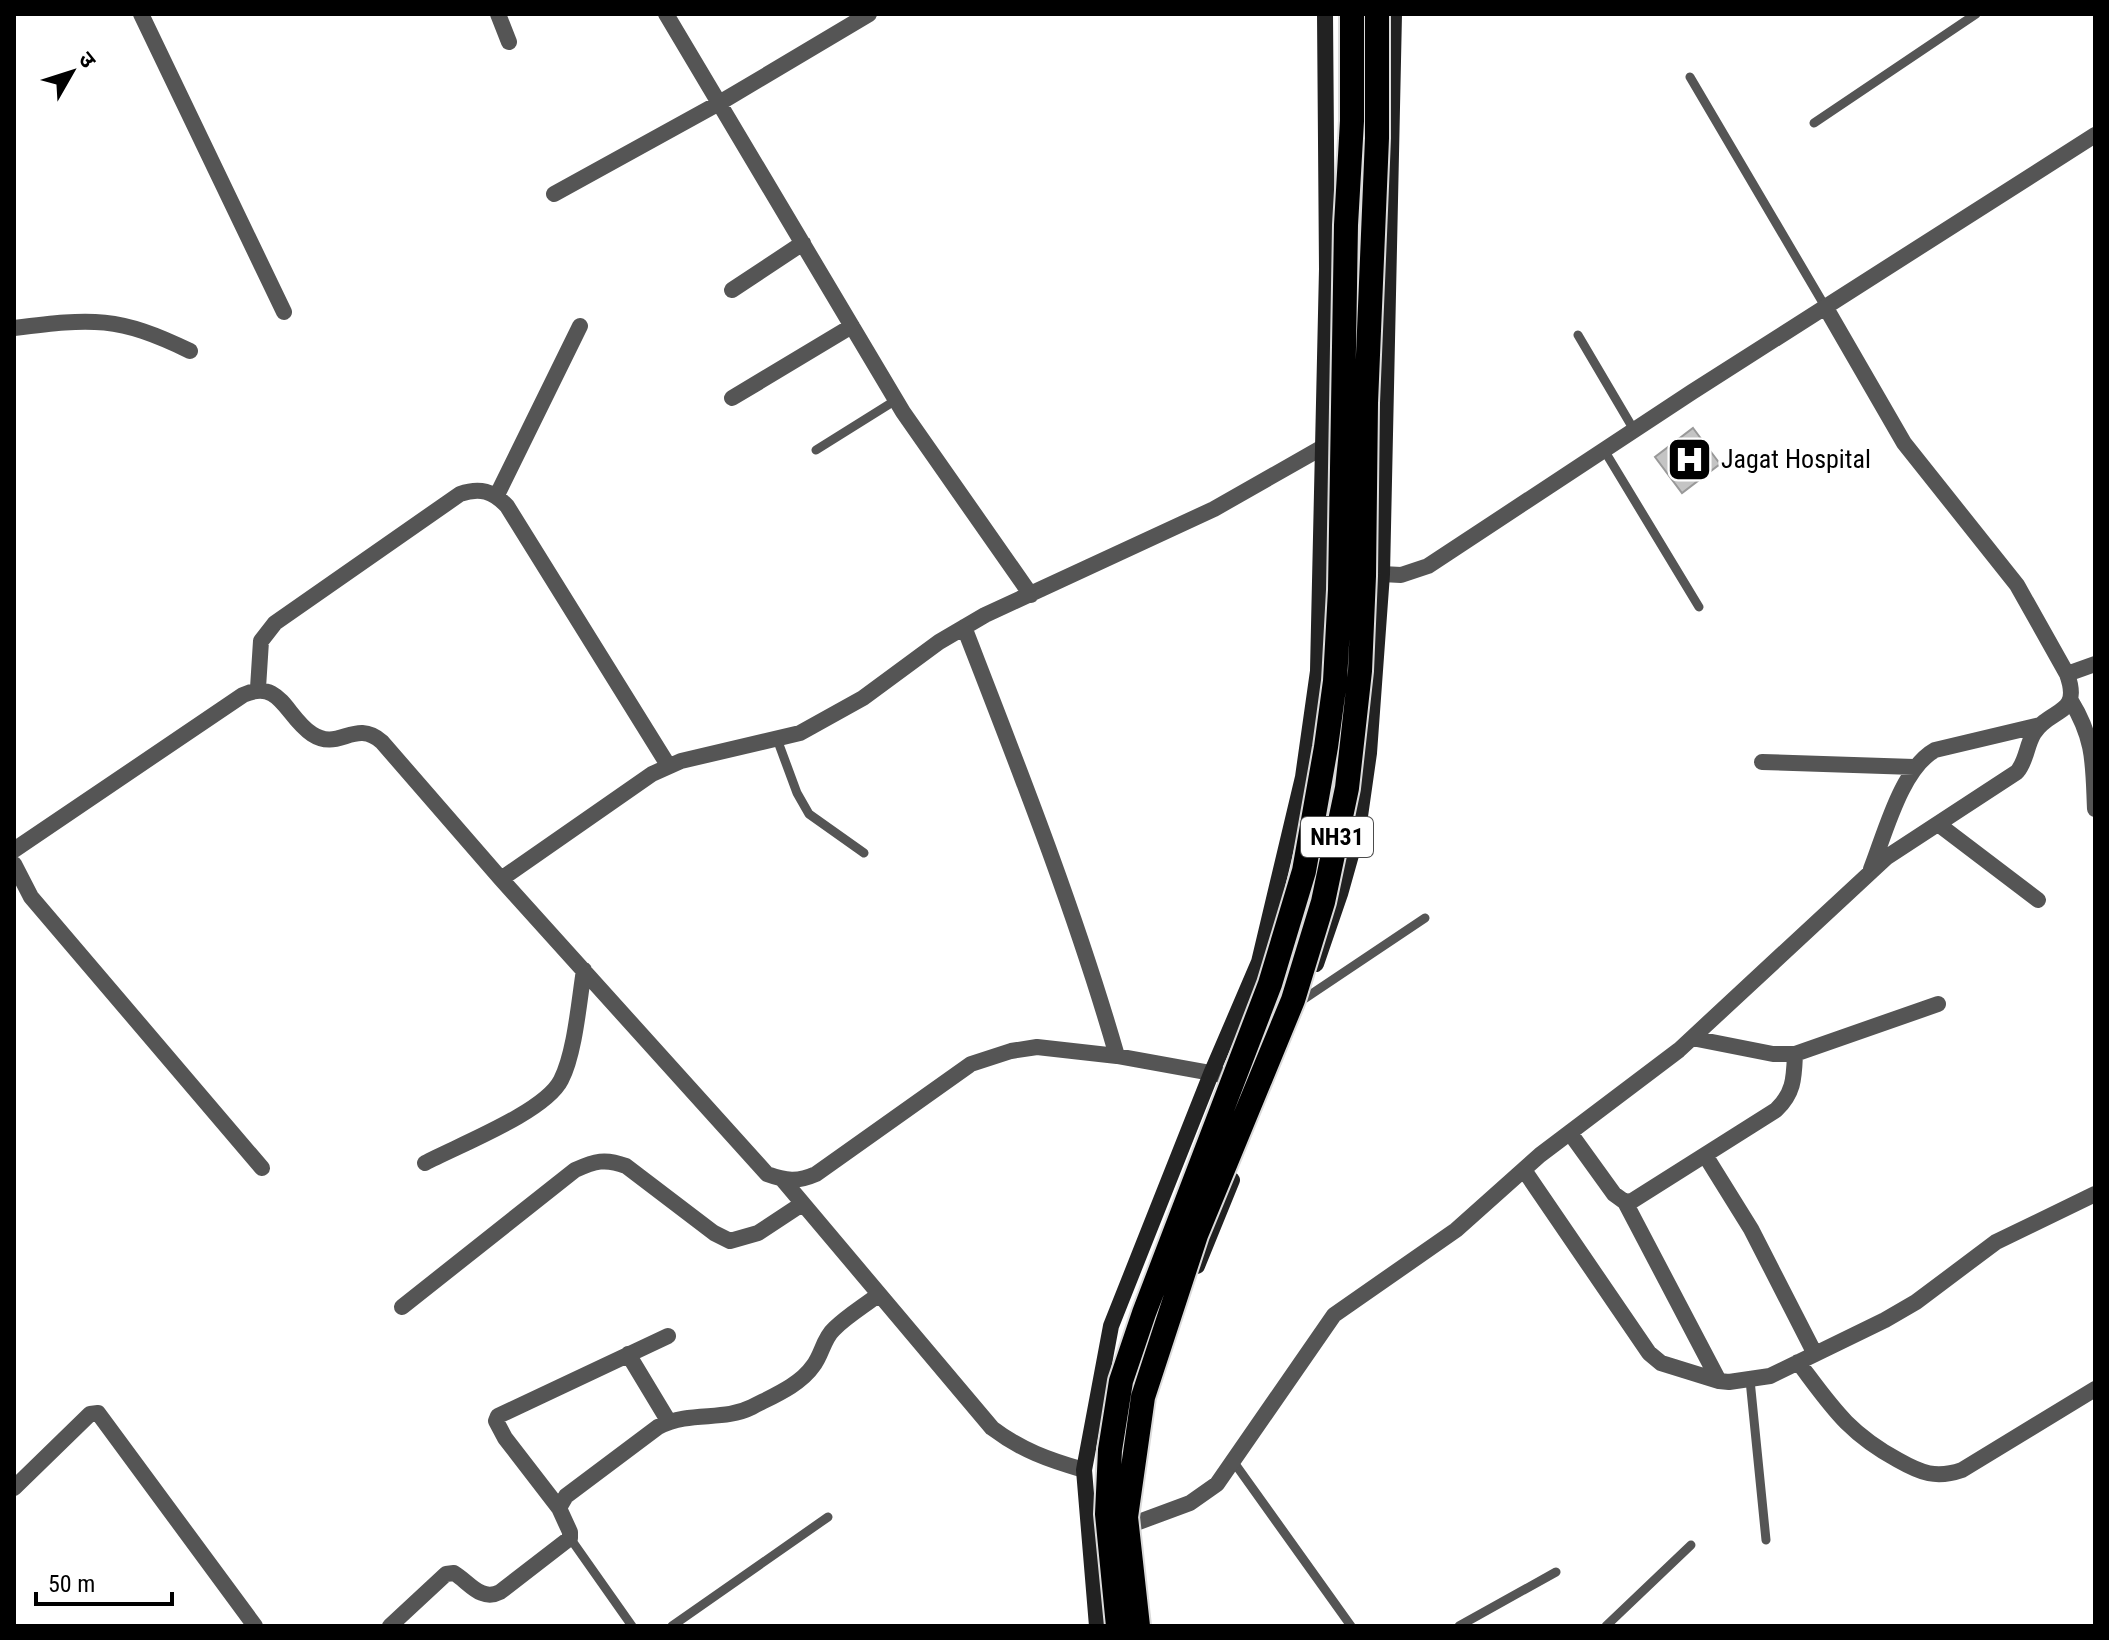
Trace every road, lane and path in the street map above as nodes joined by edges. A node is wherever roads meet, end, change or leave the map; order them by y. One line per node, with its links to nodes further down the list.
1 (141, 14): 19 (street)
2 (498, 14): 10 (street)
3 (666, 14): 12 (street)
4 (869, 14): 12 (street)
5 (1325, 14): 28 (street)
6 (1352, 14): 96 (highway, NH31, bridge)
7 (1377, 14): 97 (highway, NH31, bridge)
8 (1394, 14): 32 (street)
9 (1976, 14): 13 (lane)
10 (509, 42)
11 (1690, 77): 18 (lane)
12 (721, 102): 15 (street); 16 (street)
13 (1814, 123)
14 (2095, 135): 18 (street)
15 (554, 194)
16 (803, 243): 17 (street); 21 (street)
17 (732, 290)
18 (1826, 308): 27 (street); 37 (street)
19 (284, 312)
20 (580, 326): 31 (street)
21 (852, 326): 25 (street); 26 (street)
22 (14, 328): 24 (street)
23 (1578, 335): 27 (lane)
24 (190, 351)
25 (732, 398)
26 (896, 400): 29 (lane); 33 (street)
27 (1634, 430): 30 (street)
28 (1323, 447): 33 (street); 60 (street)
29 (816, 450)
30 (1604, 450): 32 (street); 34 (lane)
31 (497, 495): 38 (street); 43 (street)
32 (1382, 574): 55 (street)
33 (1031, 595): 35 (street)
34 (1699, 607)
35 (964, 627): 41 (street); 59 (street)
36 (2095, 664): 37 (street)
37 (2067, 674): 39 (street)
38 (258, 688): 47 (street); 51 (street)
39 (2071, 701): 40 (street); 45 (street)
40 (2040, 725): 44 (street); 46 (street)
41 (777, 739): 43 (street); 48 (lane)
42 (1762, 762): 44 (street)
43 (668, 765): 51 (street)
44 (1914, 767): 50 (street)
45 (2095, 809)
46 (1938, 824): 50 (street); 52 (street)
47 (14, 850)
48 (864, 853)
49 (14, 864): 65 (street)
50 (1870, 871): 57 (street)
51 (501, 879): 54 (street)
52 (2038, 900)
53 (1425, 918): 55 (lane)
54 (584, 970): 64 (street); 67 (street)
55 (1304, 999): 61 (street)
56 (1938, 1004): 58 (street)
57 (1692, 1038): 58 (street); 62 (street)
58 (1795, 1054): 63 (street)
59 (1117, 1056): 60 (street); 67 (street)
60 (1211, 1074): 61 (street); 82 (street)
61 (1273, 1077): 86 (street)
62 (1568, 1135): 66 (street); 69 (street)
63 (1705, 1155): 69 (street); 75 (street)
64 (425, 1163)
65 (262, 1168)
66 (1524, 1170): 78 (street); 81 (street)
67 (783, 1180): 70 (street)
68 (2093, 1198): 75 (street)
69 (1625, 1202): 78 (street)
70 (802, 1204): 71 (street); 72 (street)
71 (878, 1295): 80 (street); 82 (street)
72 (402, 1307)
73 (668, 1336): 74 (street)
74 (628, 1354): 80 (street); 84 (street)
75 (1815, 1354): 76 (street)
76 (1798, 1362): 77 (street); 79 (street)
77 (1750, 1380): 78 (street); 88 (lane)
78 (1719, 1381)
79 (2095, 1389)
80 (669, 1422): 84 (street)
81 (1233, 1461): 86 (street); 99 (lane)
82 (1084, 1470): 95 (street)
83 (14, 1488): 91 (street)
84 (559, 1508): 87 (street)
85 (828, 1517): 94 (lane)
86 (1136, 1523): 98 (street)
87 (570, 1538): 92 (street); 93 (lane)
88 (1766, 1540)
89 (1691, 1545): 101 (lane)
90 (1556, 1572): 100 (lane)
91 (255, 1626)
92 (390, 1626)
93 (632, 1626)
94 (672, 1626)
95 (1097, 1626)
96 (1118, 1626)
97 (1138, 1626)
98 (1150, 1626)
99 (1351, 1626)
100 (1459, 1626)
101 (1606, 1626)

